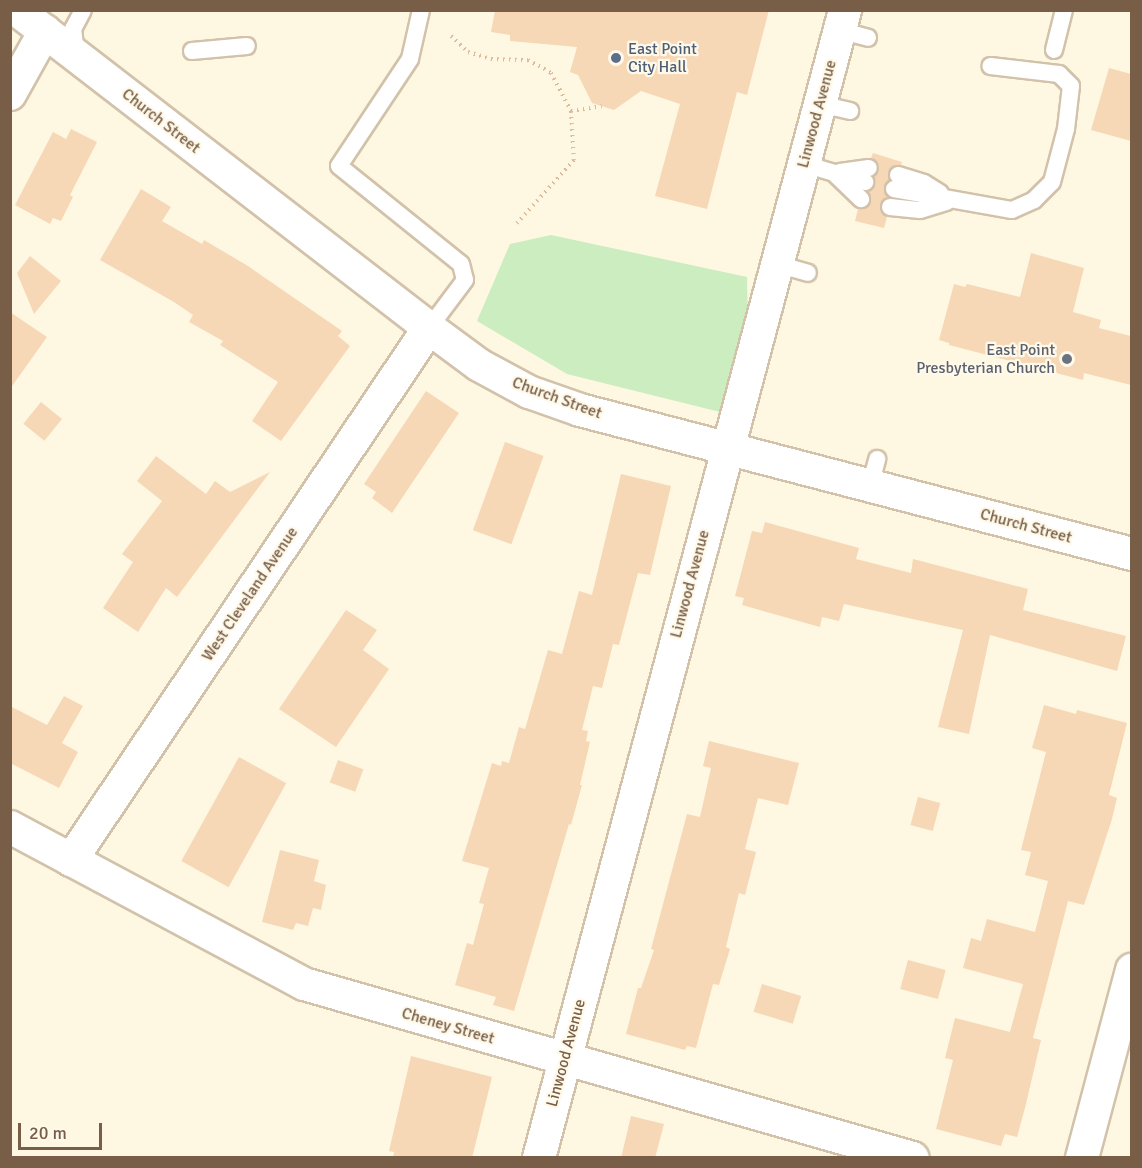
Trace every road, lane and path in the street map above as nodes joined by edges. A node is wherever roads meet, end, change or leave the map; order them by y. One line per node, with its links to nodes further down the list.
1 (17, 10): 6 (street, Church Street)
2 (84, 10): 11 (lane)
3 (421, 10): 27 (lane)
4 (1064, 10): 9 (lane)
5 (850, 26): 14 (street, Linwood Avenue)
6 (45, 31): 11 (street, Church Street); 13 (street)
7 (451, 36): 16 (path)
8 (247, 46): 10 (lane)
9 (1054, 50)
10 (192, 51)
11 (77, 57): 27 (street, Church Street)
12 (990, 66): 22 (lane)
13 (10, 94)
14 (820, 104): 17 (lane); 18 (street, Linwood Avenue)
15 (602, 106): 16 (path)
16 (571, 111): 24 (path)
17 (850, 111)
18 (818, 168): 19 (lane); 21 (lane); 25 (street, Linwood Avenue)
19 (867, 175)
20 (896, 182): 22 (lane)
21 (861, 199)
22 (954, 200): 23 (lane)
23 (890, 207)
24 (517, 223)
25 (777, 264): 26 (lane); 28 (street, Linwood Avenue)
26 (808, 273)
27 (429, 328): 28 (street, Church Street); 31 (street, West Cleveland Avenue)
28 (726, 448): 29 (street, Church Street); 33 (street, Linwood Avenue)
29 (1131, 554)
30 (10, 827): 31 (street, Cheney Street)
31 (71, 860): 33 (street, Cheney Street)
32 (1131, 970): 36 (street)
33 (564, 1060): 34 (street, Linwood Avenue); 35 (street, Cheney Street)
34 (539, 1158)
35 (913, 1158)
36 (1082, 1158)

